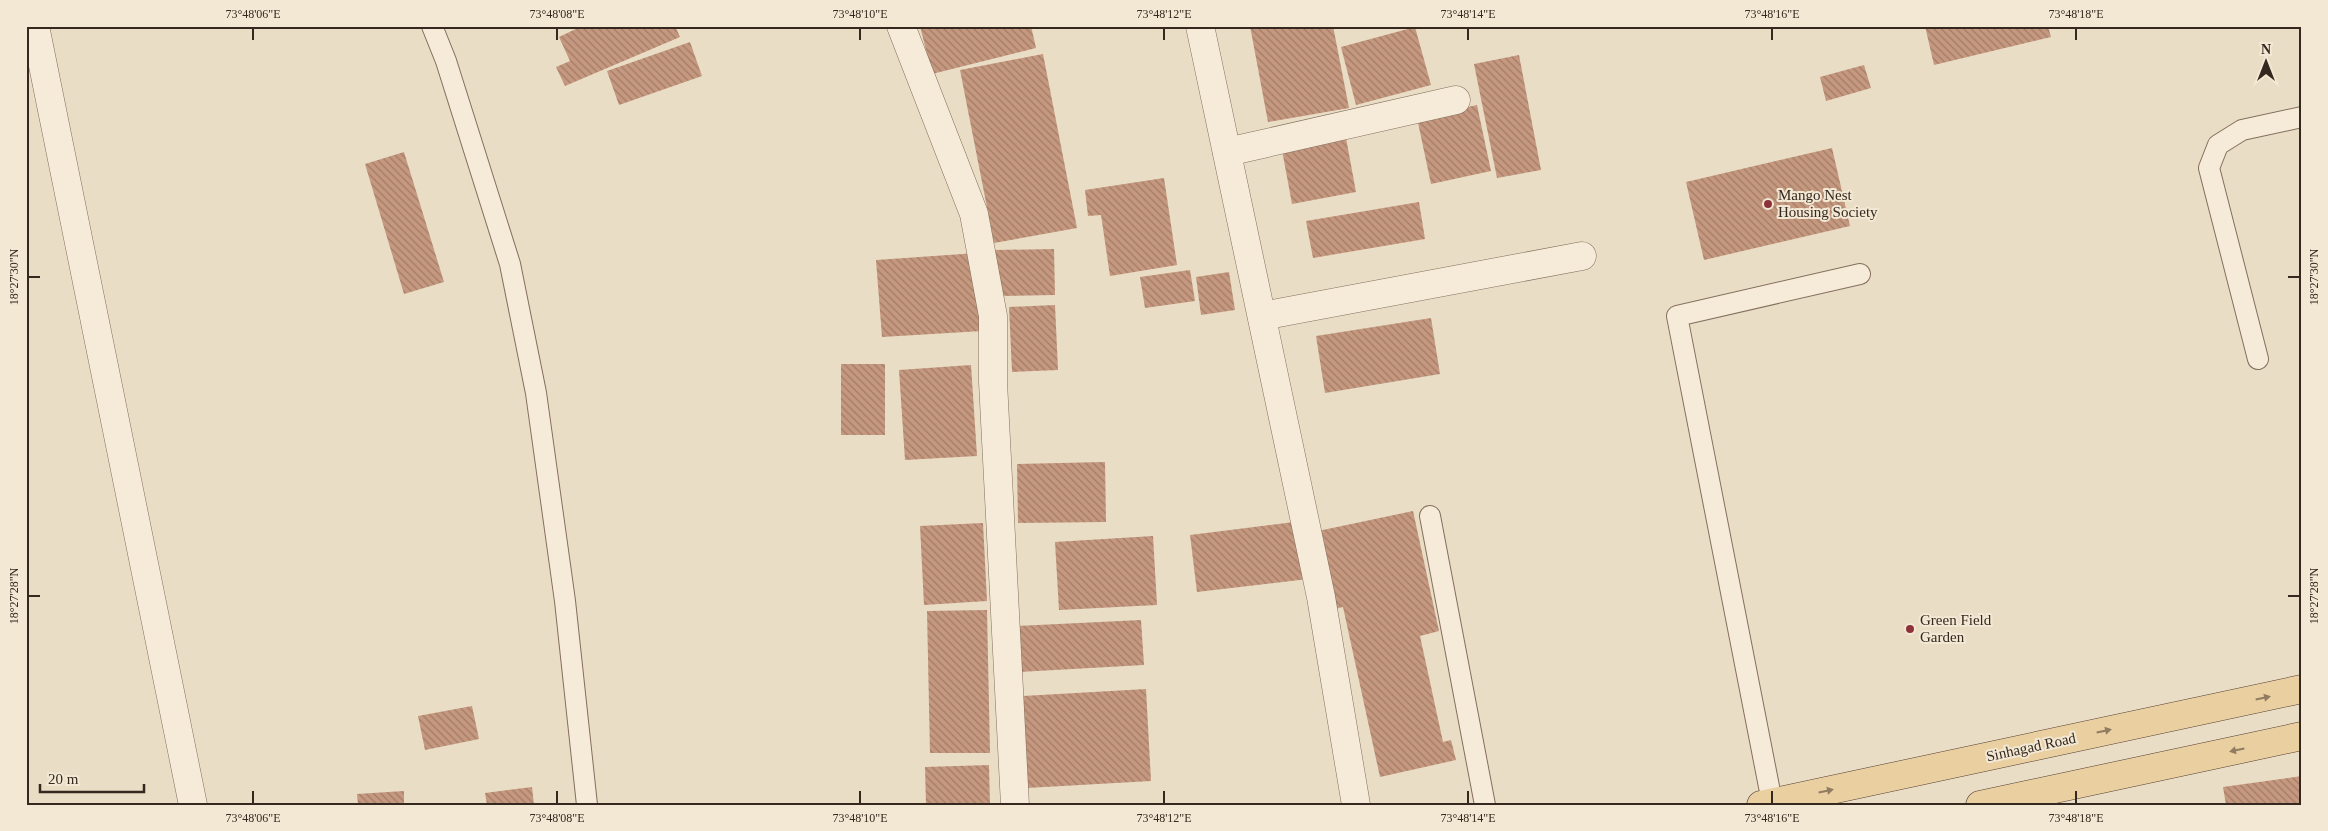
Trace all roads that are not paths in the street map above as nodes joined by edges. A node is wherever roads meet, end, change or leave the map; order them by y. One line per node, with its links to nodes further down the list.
1 (34, 26): 17 (street)
2 (432, 26): 18 (lane)
3 (901, 26): 19 (street)
4 (1200, 26): 7 (street)
5 (1456, 100): 7 (street)
6 (2302, 117): 11 (lane)
7 (1227, 152): 10 (street)
8 (1582, 256): 10 (street)
9 (1860, 274): 16 (lane)
10 (1262, 316): 20 (street)
11 (2258, 359)
12 (1430, 516): 21 (lane)
13 (2302, 689): 16 (main road, Sinhagad Road, one-way to 13)
14 (2302, 736): 15 (main road, one-way to 15)
15 (2040, 798): 22 (main road)
16 (1766, 804)
17 (193, 805)
18 (587, 805)
19 (1015, 805)
20 (1356, 805)
21 (1485, 805)
22 (1980, 805)

